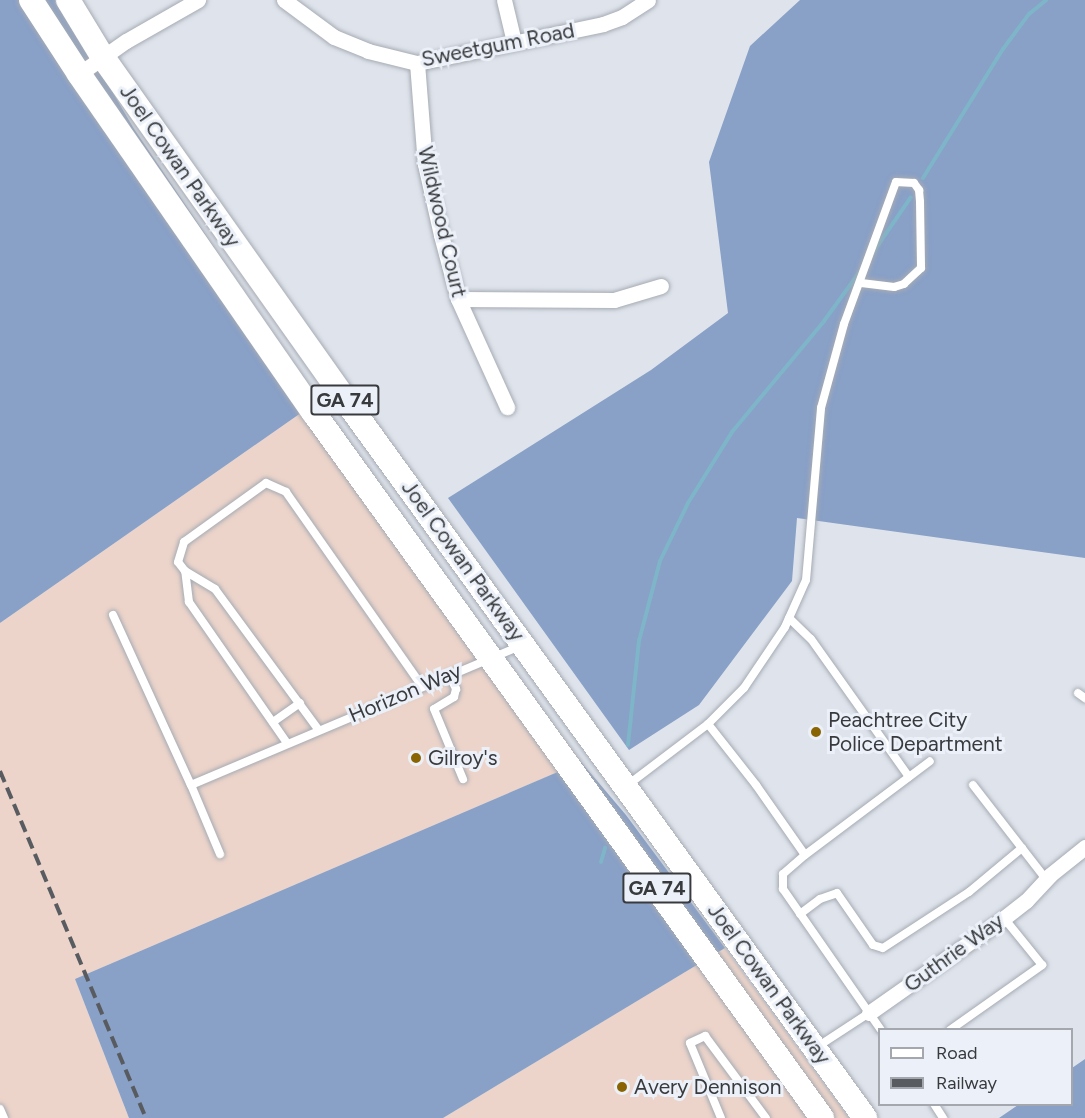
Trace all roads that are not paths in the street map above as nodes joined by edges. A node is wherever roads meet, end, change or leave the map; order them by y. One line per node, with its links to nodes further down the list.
1 (31, 0): 10 (main road, Joel Cowan Parkway / GA 74)
2 (68, 0): 8 (main road, Joel Cowan Parkway / GA 74)
3 (198, 0): 8 (street)
4 (284, 0): 9 (street, Sweetgum Road)
5 (504, 0): 7 (street)
6 (648, 0): 7 (street, Sweetgum Road)
7 (514, 42): 9 (street, Sweetgum Road)
8 (102, 56): 10 (street); 18 (main road, Joel Cowan Parkway / GA 74)
9 (417, 63): 13 (street, Wildwood Court)
10 (79, 74): 19 (main road, Joel Cowan Parkway / GA 74)
11 (861, 283): 11 (lane); 17 (lane)
12 (661, 286): 13 (street)
13 (458, 299): 14 (street, Wildwood Court)
14 (507, 407)
15 (185, 572): 21 (lane); 22 (lane); 23 (lane)
16 (113, 615): 30 (lane)
17 (789, 618): 24 (lane); 28 (lane)
18 (524, 644): 19 (lane, Horizon Way); 32 (main road, Joel Cowan Parkway / GA 74)
19 (492, 657): 20 (lane, Horizon Way); 48 (main road, Joel Cowan Parkway / GA 74)
20 (449, 675): 21 (lane, Horizon Way); 29 (lane)
21 (422, 686): 25 (lane, Horizon Way)
22 (300, 703): 23 (lane); 25 (lane)
23 (273, 722): 26 (lane)
24 (708, 724): 32 (lane); 36 (lane)
25 (318, 729): 26 (lane, Horizon Way)
26 (287, 743): 30 (lane, Horizon Way)
27 (930, 761): 28 (lane)
28 (909, 777): 36 (lane)
29 (463, 779)
30 (191, 785): 35 (lane)
31 (973, 785): 34 (lane)
32 (627, 786): 43 (main road, Joel Cowan Parkway / GA 74)
33 (1085, 847): 37 (street, Guthrie Way)
34 (1022, 848): 37 (lane); 38 (lane)
35 (220, 854)
36 (805, 855): 38 (lane)
37 (1046, 879): 39 (street, Guthrie Way)
38 (800, 914): 40 (lane)
39 (1004, 918): 40 (street, Guthrie Way); 42 (lane)
40 (869, 1013): 41 (lane); 43 (lane, Guthrie Way)
41 (880, 1028)
42 (951, 1028)
43 (814, 1048): 49 (main road, Joel Cowan Parkway / GA 74)
44 (0, 1109): 45 (lane)
45 (4, 1118)
46 (721, 1118): 47 (lane)
47 (766, 1118)
48 (822, 1118)
49 (865, 1118)

